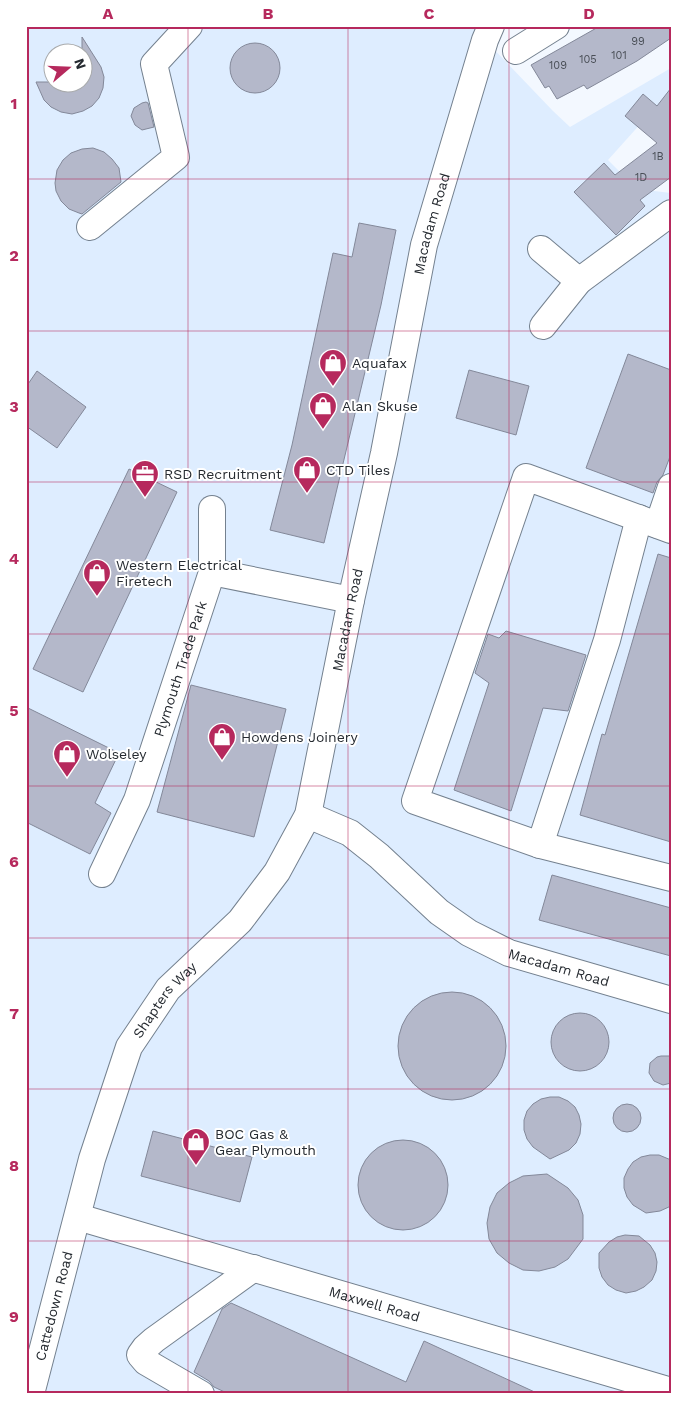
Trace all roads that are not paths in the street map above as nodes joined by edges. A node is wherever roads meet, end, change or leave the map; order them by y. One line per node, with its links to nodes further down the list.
1 (189, 26): 6 (street)
2 (491, 26): 14 (street, Macadam Road)
3 (556, 26): 4 (street)
4 (516, 51)
5 (671, 213): 8 (street)
6 (90, 227)
7 (541, 249): 8 (street)
8 (579, 282): 9 (street)
9 (543, 326)
10 (671, 487): 12 (street)
11 (212, 509): 13 (street, Plymouth Trade Park)
12 (656, 525): 16 (street); 16 (street)
13 (212, 572): 14 (street); 17 (street, Plymouth Trade Park)
14 (351, 600): 15 (street, Macadam Road)
15 (308, 814): 19 (street, Macadam Road); 20 (street, Shapters Way)
16 (540, 845): 18 (street)
17 (102, 874)
18 (671, 878)
19 (671, 1000)
20 (78, 1217): 21 (street, Maxwell Road); 23 (street, Cattedown Road)
21 (254, 1268): 22 (street, Maxwell Road); 24 (street)
22 (671, 1390)
23 (32, 1394)
24 (201, 1394)

